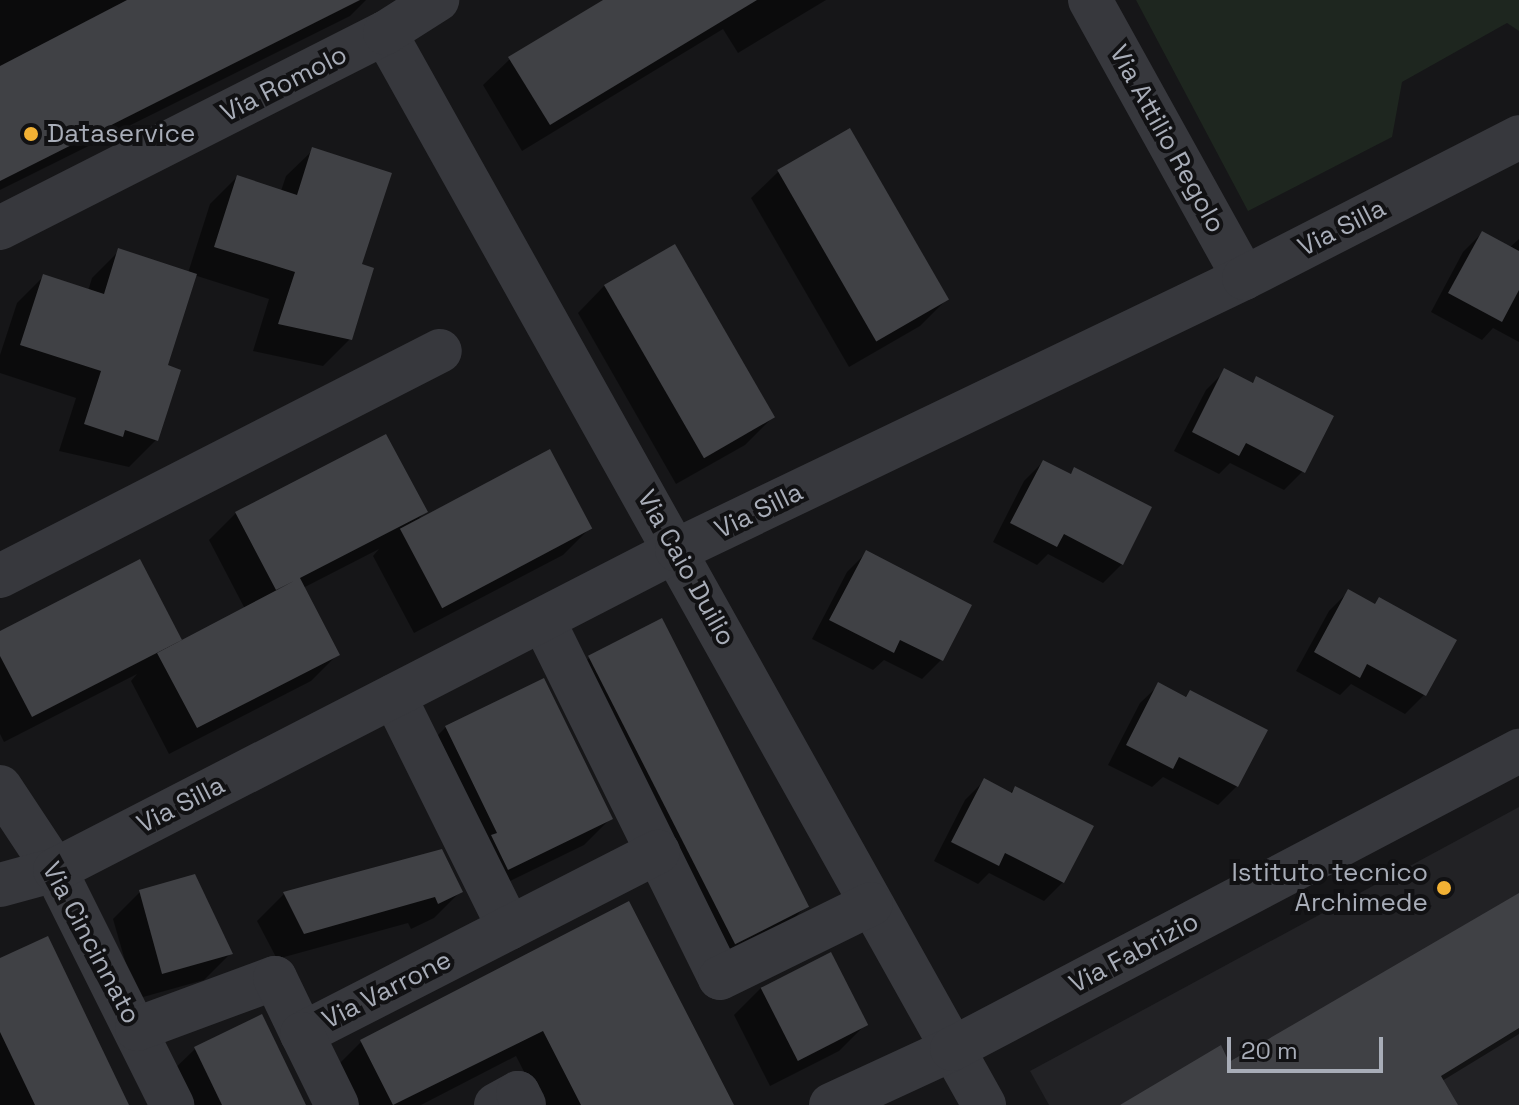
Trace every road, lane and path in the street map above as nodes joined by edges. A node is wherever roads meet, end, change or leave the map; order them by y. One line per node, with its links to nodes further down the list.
1 (437, 0): 3 (street, Via Romolo)
2 (1090, 0): 6 (street, Via Attilio Regolo)
3 (385, 33): 5 (street, Via Romolo); 8 (street, Via Caio Duilio)
4 (1519, 137): 6 (street, Via Silla)
5 (0, 228)
6 (1244, 278): 8 (street, Via Silla)
7 (440, 351): 9 (street)
8 (677, 550): 10 (street, Via Silla); 17 (street, Via Caio Duilio)
9 (0, 576)
10 (543, 620): 11 (street, Via Silla); 14 (street)
11 (394, 696): 15 (street, Via Silla); 18 (street)
12 (1519, 751): 21 (street, Via Fabrizio)
13 (0, 787): 15 (street, Via Cincinnato)
14 (658, 852): 17 (street); 18 (street, Via Varrone)
15 (55, 870): 16 (street, Via Silla); 19 (street, Via Cincinnato)
16 (0, 885)
17 (871, 904): 21 (street, Via Caio Duilio)
18 (509, 928): 20 (street, Via Varrone)
19 (137, 1029): 20 (street, Via Varrone); 22 (street, Via Cincinnato)
20 (302, 1034): 23 (street)
21 (952, 1049): 26 (street, Via Fabrizio); 27 (street, Via Caio Duilio)
22 (172, 1105)
23 (337, 1105)
24 (496, 1105): 25 (street)
25 (524, 1105)
26 (831, 1105)
27 (984, 1105)

